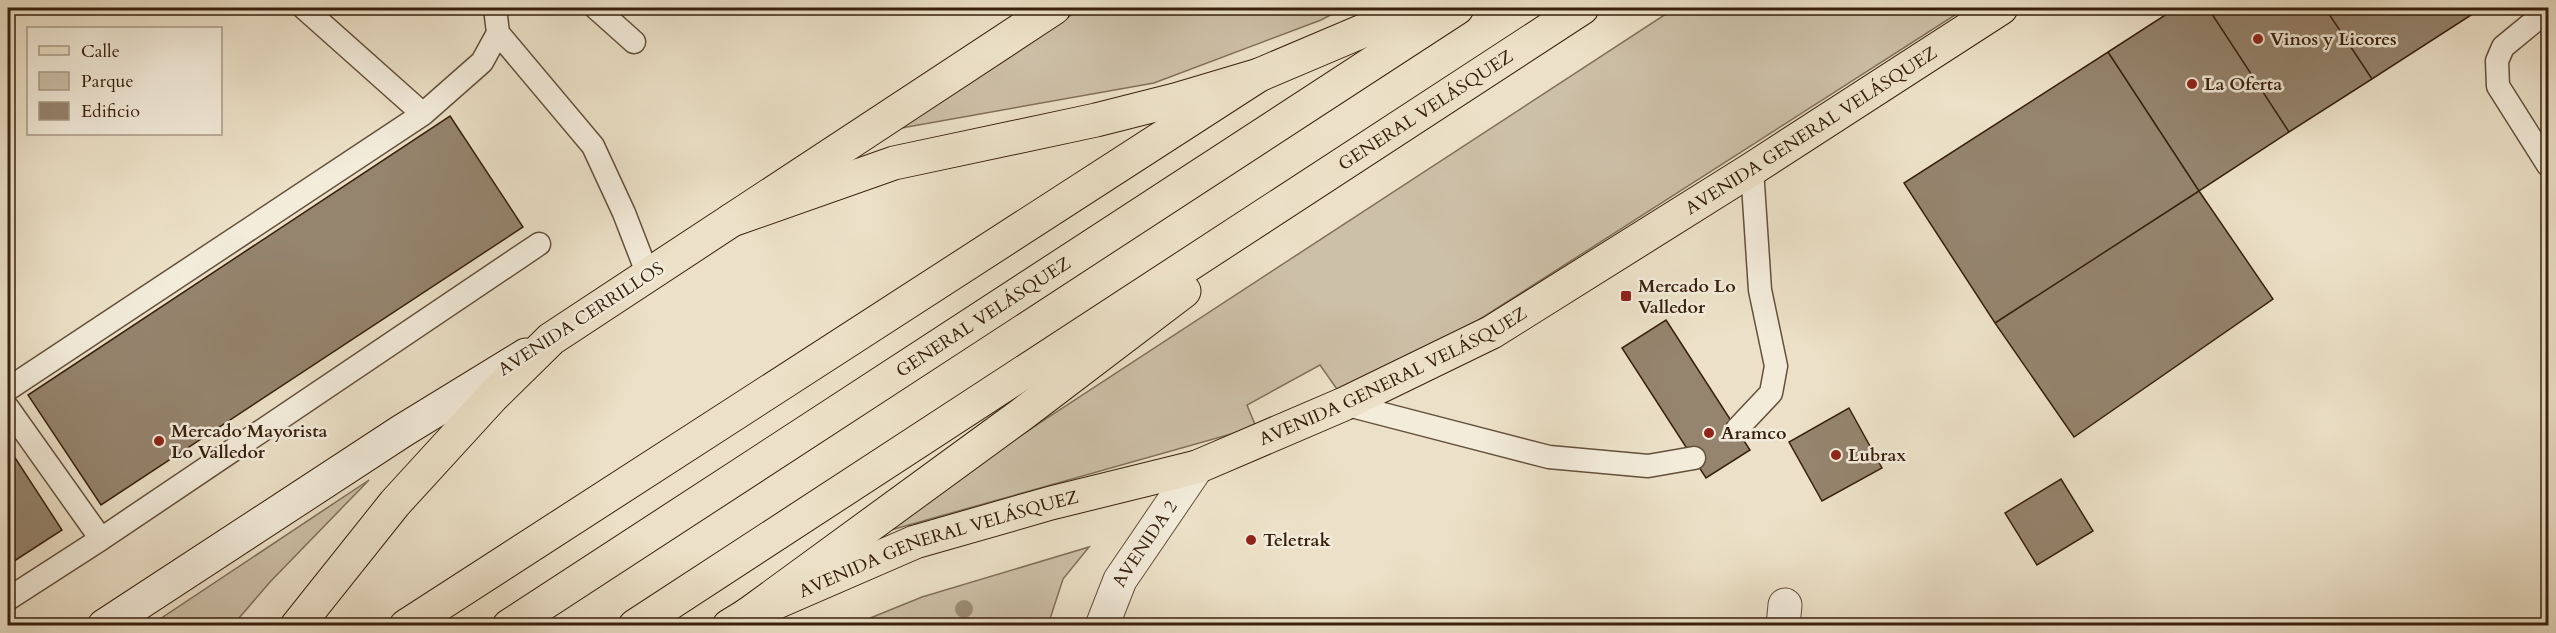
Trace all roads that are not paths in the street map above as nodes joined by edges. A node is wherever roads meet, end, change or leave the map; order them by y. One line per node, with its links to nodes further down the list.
1 (304, 8): 13 (lane)
2 (495, 8): 10 (lane)
3 (596, 8): 11 (lane)
4 (1054, 8): 17 (main road, AVENIDA CERRILLOS)
5 (1417, 8): 12 (main road)
6 (1457, 8): 33 (main road, GENERAL VELÁSQUEZ)
7 (1582, 8): 14 (main road, GENERAL VELÁSQUEZ)
8 (2001, 8): 16 (main road, AVENIDA GENERAL VELÁSQUEZ)
9 (2548, 10): 15 (lane)
10 (498, 33): 13 (lane); 19 (lane)
11 (634, 42)
12 (1259, 75): 17 (main road); 32 (main road)
13 (423, 114): 21 (lane)
14 (1355, 155): 29 (main road); 34 (main road, GENERAL VELÁSQUEZ)
15 (2548, 165)
16 (1752, 169): 22 (main road, AVENIDA GENERAL VELÁSQUEZ); 24 (lane)
17 (732, 220): 19 (main road, AVENIDA CERRILLOS)
18 (538, 244): 27 (lane)
19 (648, 275): 20 (main road, AVENIDA CERRILLOS)
20 (551, 339): 30 (main road, AVENIDA CERRILLOS); 31 (main road)
21 (8, 389)
22 (1344, 404): 25 (lane); 26 (main road, AVENIDA GENERAL VELÁSQUEZ)
23 (8, 408): 27 (lane)
24 (1737, 429)
25 (1694, 458)
26 (1197, 467): 29 (main road, AVENIDA GENERAL VELÁSQUEZ); 35 (main road, AVENIDA 2)
27 (101, 539): 28 (lane)
28 (8, 599)
29 (738, 620)
30 (104, 626)
31 (297, 626)
32 (406, 626)
33 (509, 626)
34 (635, 626)
35 (1102, 626)

